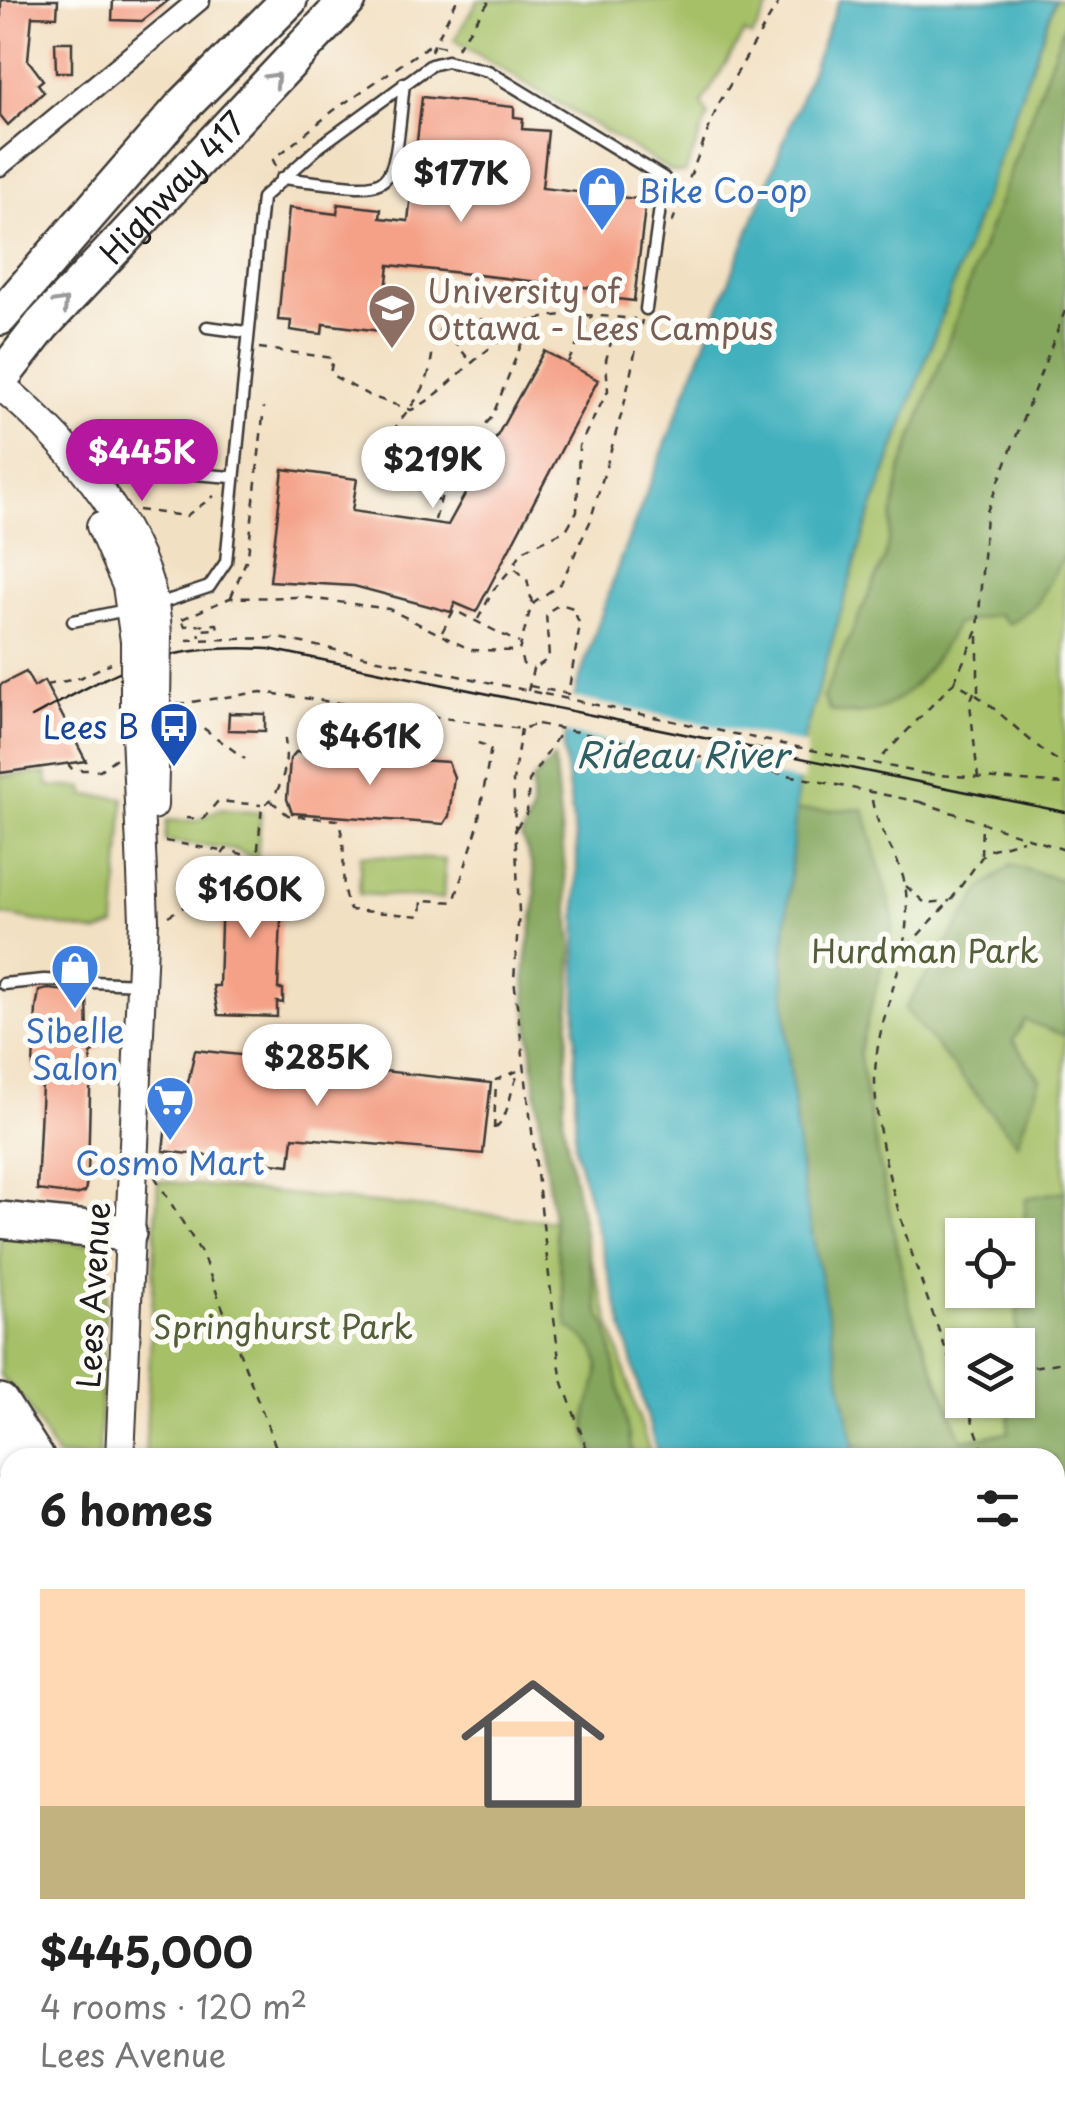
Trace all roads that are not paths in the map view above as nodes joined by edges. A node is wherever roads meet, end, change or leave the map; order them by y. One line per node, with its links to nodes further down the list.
1 (290, 0): 5 (highway, Highway 417)
2 (348, 0): 13 (highway, Highway 417, one-way to 2)
3 (194, 2): 6 (street)
4 (404, 84): 7 (lane); 7 (lane); 9 (lane)
5 (181, 108): 8 (highway); 10 (highway, Highway 417)
6 (0, 165)
7 (282, 178): 12 (lane)
8 (0, 280)
9 (644, 314)
10 (0, 317)
11 (207, 327): 12 (lane)
12 (252, 334): 16 (lane)
13 (0, 382): 14 (main road, Lees Avenue)
14 (59, 445): 17 (main road, Lees Avenue); 17 (main road, Lees Avenue)
15 (194, 474): 16 (lane)
16 (232, 476): 17 (lane)
17 (143, 607): 18 (lane); 19 (main road, Lees Avenue, bridge)
18 (73, 621)
19 (154, 705): 20 (main road, Lees Avenue); 20 (main road, Lees Avenue)
20 (143, 896): 22 (main road, Lees Avenue)
21 (2, 984): 22 (lane)
22 (140, 984): 24 (main road, Lees Avenue)
23 (0, 1220): 24 (highway)
24 (128, 1233): 27 (main road, Lees Avenue)
25 (0, 1402): 26 (highway)
26 (30, 1448)
27 (120, 1448)

